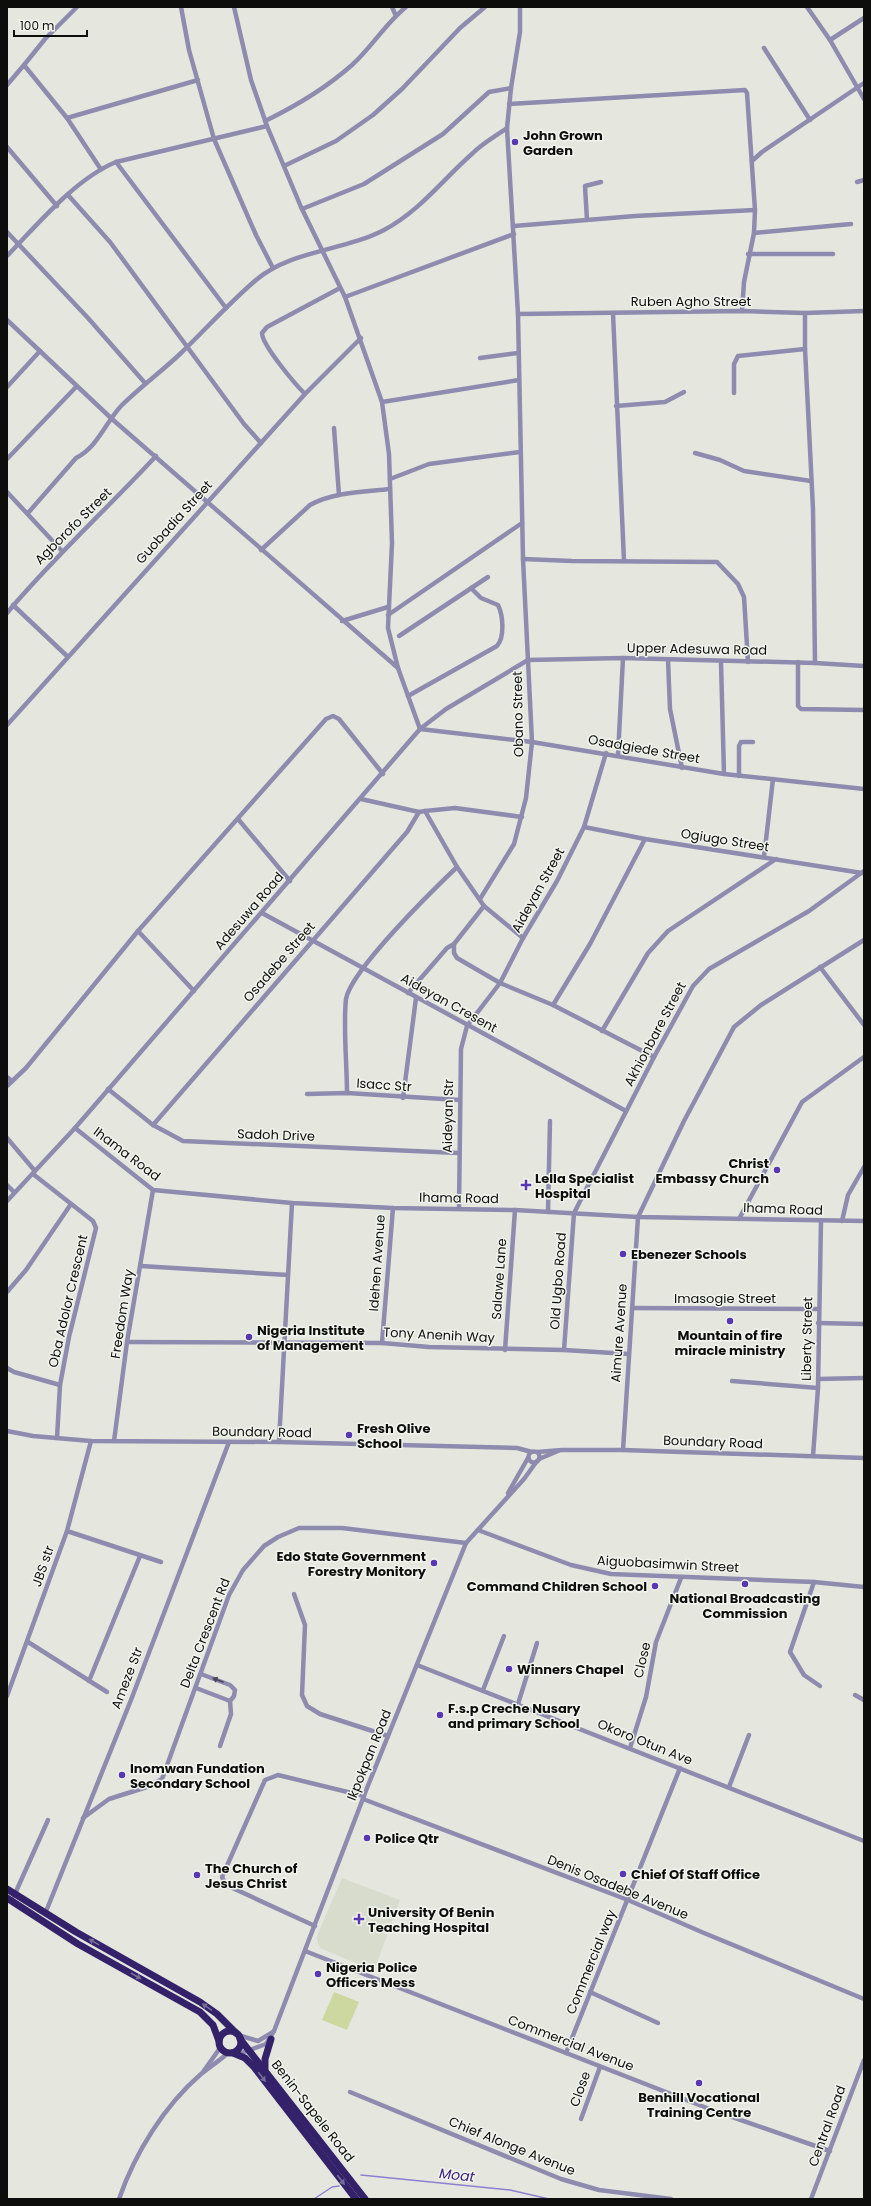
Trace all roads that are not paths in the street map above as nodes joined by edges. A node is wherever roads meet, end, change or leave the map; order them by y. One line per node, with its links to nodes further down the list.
1 (77, 7): 13 (street)
2 (181, 7): 14 (street)
3 (234, 7): 23 (street)
4 (392, 7): 9 (street)
5 (406, 7): 9 (street)
6 (485, 7): 29 (street)
7 (520, 7): 17 (street, Obano Street)
8 (807, 7): 11 (street)
9 (396, 16): 23 (street)
10 (864, 18): 11 (street)
11 (830, 40): 18 (street)
12 (764, 48): 22 (street)
13 (24, 65): 16 (street); 21 (street)
14 (198, 80): 21 (street); 25 (street)
15 (864, 84): 18 (street)
16 (7, 85)
17 (511, 88): 20 (street, Obano Street); 36 (street)
18 (857, 88): 19 (street); 22 (street)
19 (864, 99)
20 (509, 104): 24 (street, Obano Street); 27 (street)
21 (67, 118): 30 (street)
22 (810, 120): 27 (street)
23 (266, 124): 25 (street); 29 (street)
24 (507, 128): 40 (street, Obano Street); 45 (street)
25 (214, 139): 28 (street); 49 (street)
26 (7, 147): 35 (street)
27 (752, 161): 37 (street)
28 (116, 162): 30 (street); 52 (street)
29 (284, 166): 36 (street)
30 (100, 168): 34 (street)
31 (864, 180): 33 (street)
32 (600, 182): 38 (street)
33 (857, 182)
34 (68, 195): 35 (street); 60 (street)
35 (57, 206): 44 (street)
36 (302, 209): 45 (street)
37 (755, 210): 38 (street); 42 (street)
38 (587, 220): 40 (street)
39 (851, 224): 42 (street)
40 (514, 226): 43 (street, Obano Street)
41 (7, 232): 44 (street)
42 (754, 233): 46 (street)
43 (514, 234): 51 (street); 56 (street, Obano Street)
44 (18, 245): 48 (street); 66 (street)
45 (323, 251): 49 (street); 50 (street)
46 (748, 254): 47 (street); 53 (street)
47 (833, 254)
48 (7, 256)
49 (273, 268): 52 (street)
50 (340, 288): 51 (street); 71 (street)
51 (345, 298): 59 (street)
52 (226, 308): 60 (street)
53 (742, 311): 55 (street, Ruben Agho Street); 57 (street, Ruben Agho Street)
54 (864, 311): 57 (street, Ruben Agho Street)
55 (613, 313): 56 (street, Ruben Agho Street); 73 (street)
56 (518, 314): 63 (street, Obano Street)
57 (806, 314): 61 (street)
58 (7, 320): 62 (street)
59 (361, 338): 71 (street, Guobadia Street); 72 (street)
60 (187, 347): 66 (street); 76 (street)
61 (805, 349): 70 (street); 82 (street)
62 (40, 351): 67 (street); 68 (street)
63 (518, 353): 64 (street); 65 (street, Obano Street)
64 (480, 358)
65 (519, 380): 72 (street); 77 (street, Obano Street)
66 (145, 383): 74 (street)
67 (7, 387)
68 (76, 387): 74 (street); 80 (street)
69 (684, 392): 73 (street)
70 (734, 393)
71 (305, 394): 76 (street, Guobadia Street)
72 (382, 402): 81 (street)
73 (616, 406): 92 (street)
74 (112, 419): 79 (street); 87 (street)
75 (334, 428): 85 (street)
76 (261, 443): 86 (street, Guobadia Street)
77 (520, 452): 81 (street); 88 (street, Obano Street)
78 (695, 453): 82 (street)
79 (156, 456): 86 (street); 90 (street, Agborofo Street)
80 (7, 459)
81 (390, 479): 83 (street)
82 (811, 481): 108 (street)
83 (390, 489): 85 (street); 96 (street)
84 (7, 492): 87 (street)
85 (339, 495): 89 (street)
86 (208, 502): 89 (street); 101 (street, Guobadia Street)
87 (28, 513): 90 (street)
88 (522, 523): 91 (street, Obano Street); 98 (street)
89 (261, 550): 99 (street)
90 (62, 551): 95 (street, Agborofo Street)
91 (523, 559): 92 (street); 103 (street, Obano Street)
92 (624, 561): 106 (street)
93 (488, 576): 94 (street)
94 (471, 588): 100 (street); 111 (street)
95 (13, 605): 97 (street, Agborofo Street); 101 (street)
96 (388, 607): 98 (street); 99 (street)
97 (7, 613)
98 (388, 615): 110 (street)
99 (342, 621): 110 (street)
100 (399, 636)
101 (67, 656): 113 (street, Guobadia Street)
102 (623, 658): 103 (street, Upper Adesuwa Road); 104 (street, Upper Adesuwa Road); 118 (street)
103 (528, 660): 114 (street, Adesuwa Road); 115 (street, Obano Street)
104 (668, 660): 105 (street, Upper Adesuwa Road); 119 (street)
105 (721, 662): 106 (street, Upper Adesuwa Road); 121 (street)
106 (748, 662): 107 (street, Upper Adesuwa Road)
107 (798, 662): 108 (street, Upper Adesuwa Road); 112 (street)
108 (815, 663): 109 (street, Upper Adesuwa Road)
109 (864, 666)
110 (398, 668): 111 (street)
111 (408, 696): 114 (street)
112 (864, 710)
113 (7, 724)
114 (420, 730): 115 (street, Osadgiede Street); 120 (street, Adesuwa Road)
115 (532, 742): 117 (street, Osadgiede Street); 128 (street, Obano Street)
116 (753, 742): 122 (street)
117 (606, 753): 118 (street, Osadgiede Street); 130 (street, Aideyan Street)
118 (618, 756): 119 (street, Osadgiede Street)
119 (682, 768): 121 (street, Osadgiede Street)
120 (382, 774): 125 (street, Adesuwa Road); 129 (street)
121 (724, 774): 122 (street, Osadgiede Street)
122 (739, 776): 123 (street, Osadgiede Street)
123 (773, 779): 124 (street, Osadgiede Street); 132 (street)
124 (864, 789)
125 (361, 799): 127 (street); 136 (street, Adesuwa Road)
126 (425, 811): 127 (street); 128 (street); 134 (street)
127 (418, 812): 142 (street, Osadebe Street)
128 (522, 817): 137 (street, Obano Street)
129 (238, 819): 136 (street); 140 (street)
130 (584, 827): 131 (street, Ogiugo Street); 141 (street, Aideyan Street)
131 (645, 839): 132 (street, Ogiugo Street); 151 (street)
132 (764, 857): 133 (street, Ogiugo Street)
133 (776, 859): 135 (street, Ogiugo Street); 154 (street)
134 (458, 867): 137 (street); 146 (street)
135 (863, 872): 155 (street, Akhionbare Street)
136 (290, 881): 139 (street, Adesuwa Road)
137 (480, 899): 138 (street)
138 (484, 906): 141 (street); 144 (street)
139 (262, 913): 142 (street, Aideyan Cresent); 148 (street, Adesuwa Road)
140 (138, 931): 148 (street); 158 (street)
141 (523, 938): 147 (street, Aideyan Street)
142 (312, 940): 146 (street, Aideyan Cresent); 167 (street, Osadebe Street)
143 (864, 940): 145 (street)
144 (454, 944): 147 (street); 149 (street)
145 (820, 967): 152 (street); 184 (street)
146 (363, 969): 149 (street, Aideyan Cresent); 161 (street)
147 (500, 982): 151 (street); 153 (street, Aideyan Street)
148 (194, 991): 160 (street, Adesuwa Road)
149 (408, 993): 150 (street, Aideyan Cresent)
150 (416, 998): 153 (street, Aideyan Cresent); 163 (street)
151 (553, 1006): 154 (street)
152 (864, 1025)
153 (467, 1026): 164 (street, Aideyan Str); 165 (street, Aideyan Cresent)
154 (602, 1031): 155 (street)
155 (654, 1057): 165 (street, Akhionbare Street)
156 (864, 1057): 185 (street)
157 (7, 1077): 158 (street)
158 (12, 1081): 159 (street)
159 (7, 1086)
160 (108, 1089): 167 (street, Sadoh Drive); 168 (street, Adesuwa Road)
161 (347, 1093): 162 (street, Isacc Str); 163 (street, Isacc Str)
162 (307, 1094)
163 (403, 1098): 164 (street, Isacc Str)
164 (459, 1100): 170 (street, Aideyan Str)
165 (626, 1111): 183 (street, Akhionbare Street)
166 (550, 1121): 182 (street)
167 (153, 1125): 170 (street, Sadoh Drive)
168 (75, 1128): 172 (street, Adesuwa Road); 174 (street, Ihama Road)
169 (7, 1138): 172 (street, Oba Adolor Crescent)
170 (459, 1153): 180 (street, Aideyan Str)
171 (864, 1167): 188 (street)
172 (34, 1172): 175 (street, Adesuwa Road); 178 (street, Oba Adolor Crescent)
173 (7, 1185): 175 (street)
174 (153, 1190): 177 (street, Ihama Road); 189 (street, Freedom Way)
175 (14, 1192): 176 (street, Adesuwa Road)
176 (7, 1201)
177 (292, 1203): 179 (street, Ihama Road); 190 (street)
178 (71, 1204): 191 (street); 206 (street, Oba Adolor Crescent)
179 (393, 1208): 180 (street, Ihama Road); 198 (street, Idehen Avenue)
180 (459, 1208): 181 (street, Ihama Road)
181 (515, 1210): 182 (street, Ihama Road); 199 (street, Salawe Lane)
182 (548, 1212): 183 (street, Ihama Road)
183 (574, 1213): 184 (street, Ihama Road); 200 (street, Old Ugbo Road)
184 (638, 1217): 185 (street, Ihama Road); 192 (street, Aimure Avenue)
185 (738, 1219): 186 (street, Ihama Road)
186 (821, 1221): 188 (street, Ihama Road); 193 (street, Liberty Street)
187 (864, 1221): 188 (street, Ihama Road)
188 (842, 1222)
189 (140, 1266): 190 (street); 196 (street, Freedom Way)
190 (288, 1275): 197 (street)
191 (7, 1292)
192 (632, 1308): 193 (street, Imasogie Street); 201 (street, Aimure Avenue)
193 (818, 1310): 194 (street, Liberty Street)
194 (818, 1323): 195 (street); 204 (street, Liberty Street)
195 (864, 1324)
196 (127, 1342): 197 (street, Tony Anenih Way); 211 (street, Freedom Way)
197 (284, 1342): 198 (street, Tony Anenih Way); 213 (street)
198 (382, 1344): 199 (street, Tony Anenih Way)
199 (505, 1350): 200 (street, Tony Anenih Way)
200 (564, 1350): 201 (street, Tony Anenih Way)
201 (629, 1354): 216 (street, Aimure Avenue)
202 (7, 1368): 206 (street)
203 (864, 1378): 204 (street)
204 (818, 1379): 207 (street, Liberty Street)
205 (732, 1381): 207 (street)
206 (60, 1385): 209 (street, Oba Adolor Crescent)
207 (818, 1388): 218 (street, Liberty Street)
208 (7, 1431): 209 (street, Boundary Road)
209 (57, 1438): 210 (street, Boundary Road)
210 (91, 1441): 211 (street, Boundary Road); 224 (street, JBS str)
211 (114, 1441): 212 (street, Boundary Road)
212 (229, 1442): 213 (street, Boundary Road); 254 (street, Ameze Str)
213 (279, 1442): 214 (street, Boundary Road)
214 (517, 1448): 217 (street, Boundary Road); 219 (street)
215 (562, 1450): 216 (street, Boundary Road); 217 (street, Boundary Road); 221 (street, Boundary Road)
216 (623, 1450): 218 (street, Boundary Road)
217 (535, 1452): 219 (street, Ikpokpan Road); 221 (street)
218 (813, 1456): 220 (street, Boundary Road)
219 (528, 1457): 221 (street); 222 (street, Ikpokpan Road)
220 (864, 1458)
221 (538, 1460): 222 (street, Ikpokpan Road)
222 (504, 1499): 223 (street, Ikpokpan Road)
223 (478, 1530): 225 (street, Ikpokpan Road); 228 (street, Aiguobasimwin Street)
224 (67, 1531): 226 (street); 233 (street, JBS str)
225 (466, 1543): 235 (street, Ikpokpan Road); 236 (street, Delta Crescent Rd)
226 (140, 1556): 227 (street); 237 (street)
227 (161, 1562)
228 (681, 1578): 229 (street, Aiguobasimwin Street); 250 (street, Close)
229 (814, 1582): 230 (street, Aiguobasimwin Street); 238 (street)
230 (864, 1587)
231 (294, 1594): 248 (street)
232 (504, 1636): 240 (street)
233 (28, 1642): 237 (street); 243 (street, JBS str)
234 (537, 1643): 246 (street)
235 (417, 1665): 240 (street, Okoro Otun Ave); 248 (street, Ikpokpan Road)
236 (201, 1674): 239 (street, Delta Crescent Rd); 245 (street, one-way to 236)
237 (89, 1681): 241 (street)
238 (820, 1686)
239 (196, 1688): 245 (street); 254 (street, Delta Crescent Rd)
240 (483, 1690): 246 (street, Okoro Otun Ave)
241 (107, 1692)
242 (855, 1695): 244 (street)
243 (7, 1696)
244 (864, 1700)
245 (228, 1701): 249 (street)
246 (518, 1704): 250 (street, Okoro Otun Ave)
247 (749, 1735): 252 (street)
248 (388, 1736): 253 (street, Ikpokpan Road)
249 (220, 1746)
250 (630, 1748): 251 (street, Okoro Otun Ave)
251 (680, 1768): 252 (street, Okoro Otun Ave); 259 (street, Commercial way)
252 (729, 1787): 256 (street, Okoro Otun Ave)
253 (363, 1798): 259 (street, Denis Osadebe Avenue); 262 (street, Ikpokpan Road); 262 (street, Denis Osadebe Avenue)
254 (83, 1818): 260 (street, Ameze Str)
255 (48, 1820): 258 (street)
256 (864, 1841)
257 (7, 1889): 258 (highway)
258 (11, 1898): 260 (highway, Benin-Sapele Road); 261 (highway)
259 (628, 1900): 264 (street, Commercial way); 265 (street, Denis Osadebe Avenue)
260 (45, 1914): 261 (street, Ameze Str); 268 (highway, Benin-Sapele Road, one-way to 260)
261 (41, 1921): 270 (highway, one-way to 270)
262 (315, 1926): 263 (street, Ikpokpan Road)
263 (305, 1952): 267 (street, Ikpokpan Road); 273 (street, Commercial Avenue)
264 (590, 1992): 266 (street); 273 (street, Commercial way)
265 (864, 1998)
266 (658, 2023)
267 (274, 2031): 268 (street); 269 (street, Ikpokpan Road)
268 (238, 2036): 270 (highway); 271 (highway, Benin-Sapele Road); 272 (highway)
269 (271, 2039): 271 (street); 276 (highway)
270 (219, 2044): 272 (highway, Benin-Sapele Road); 277 (street)
271 (251, 2051): 272 (street); 276 (highway, Benin-Sapele Road)
272 (233, 2053): 277 (street); 282 (highway, Benin-Sapele Road, one-way to 282)
273 (566, 2053): 275 (street, Commercial Avenue)
274 (864, 2060): 280 (street, Central Road)
275 (600, 2066): 279 (street, Close); 280 (street, Commercial Avenue)
276 (265, 2069): 283 (highway, Benin-Sapele Road)
277 (202, 2074): 281 (street)
278 (350, 2092): 284 (street, Chief Alonge Avenue)
279 (581, 2119)
280 (830, 2151): 285 (street, Central Road)
281 (119, 2199)
282 (356, 2199)
283 (365, 2199)
284 (671, 2199)
285 (811, 2199)

